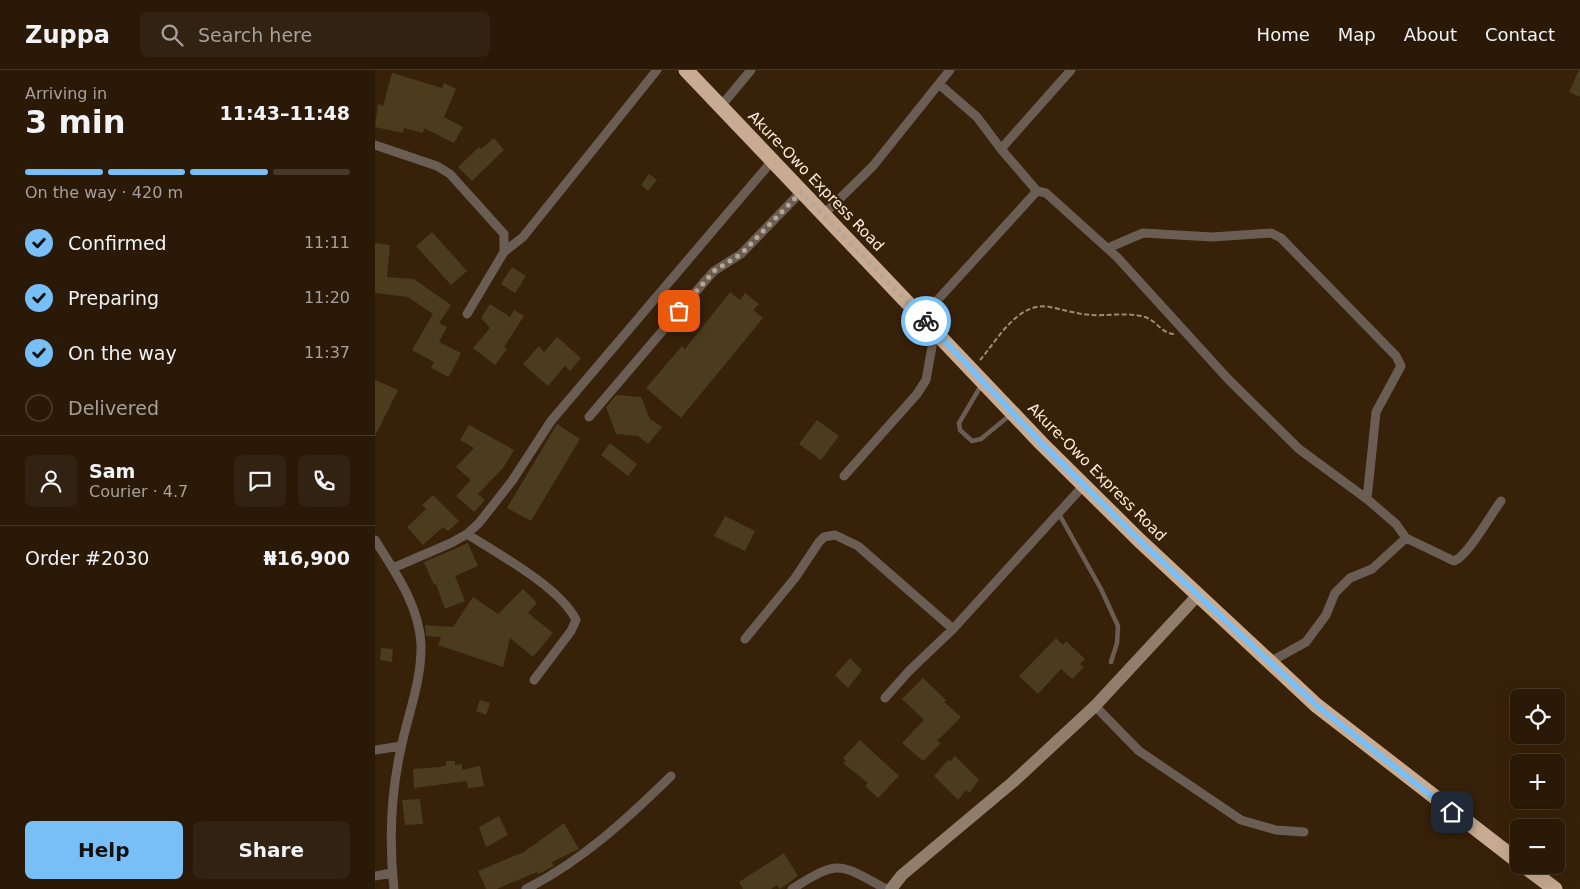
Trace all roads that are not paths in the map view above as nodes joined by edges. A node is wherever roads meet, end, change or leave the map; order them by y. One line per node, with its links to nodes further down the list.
1 (657, 70): 15 (street)
2 (686, 70): 7 (highway, Akure-Owo Express Road)
3 (751, 70): 7 (street)
4 (950, 70): 6 (street)
5 (1071, 70): 9 (street)
6 (939, 84): 9 (street); 13 (street)
7 (721, 106): 10 (highway, Akure-Owo Express Road)
8 (375, 145): 15 (street)
9 (1001, 149): 11 (street)
10 (772, 161): 12 (highway, Akure-Owo Express Road); 27 (street)
11 (1037, 191): 14 (street); 17 (street)
12 (801, 192): 13 (highway, Akure-Owo Express Road); 21 (street)
13 (823, 215): 17 (highway, Akure-Owo Express Road)
14 (1108, 248): 24 (street); 24 (street)
15 (504, 252): 16 (street)
16 (467, 314)
17 (922, 317): 18 (highway, Akure-Owo Express Road)
18 (935, 330): 19 (highway, Akure-Owo Express Road); 22 (street)
19 (984, 381): 20 (highway, Akure-Owo Express Road); 20 (lane)
20 (1013, 413): 23 (highway, Akure-Owo Express Road)
21 (589, 417)
22 (844, 476)
23 (1084, 485): 26 (street); 31 (highway, Akure-Owo Express Road)
24 (1367, 499): 28 (street)
25 (1501, 501): 28 (street)
26 (1059, 514): 32 (street); 34 (lane)
27 (467, 534): 30 (street); 36 (street)
28 (1406, 538): 35 (street)
29 (375, 540): 30 (street)
30 (393, 568): 39 (street)
31 (1198, 596): 35 (highway, Akure-Owo Express Road); 38 (street)
32 (953, 629): 33 (street); 37 (street)
33 (745, 639)
34 (1111, 662)
35 (1270, 662): 43 (highway, Akure-Owo Express Road)
36 (534, 680)
37 (885, 698)
38 (1095, 706): 42 (street); 51 (street)
39 (401, 746): 40 (street); 44 (street)
40 (375, 750)
41 (671, 776): 48 (street)
42 (1304, 832)
43 (1510, 855)
44 (392, 873): 46 (street); 47 (street)
45 (1535, 874): 52 (highway)
46 (375, 876)
47 (394, 889)
48 (525, 889)
49 (792, 889): 50 (street)
50 (886, 889)
51 (891, 889)
52 (1555, 889)

